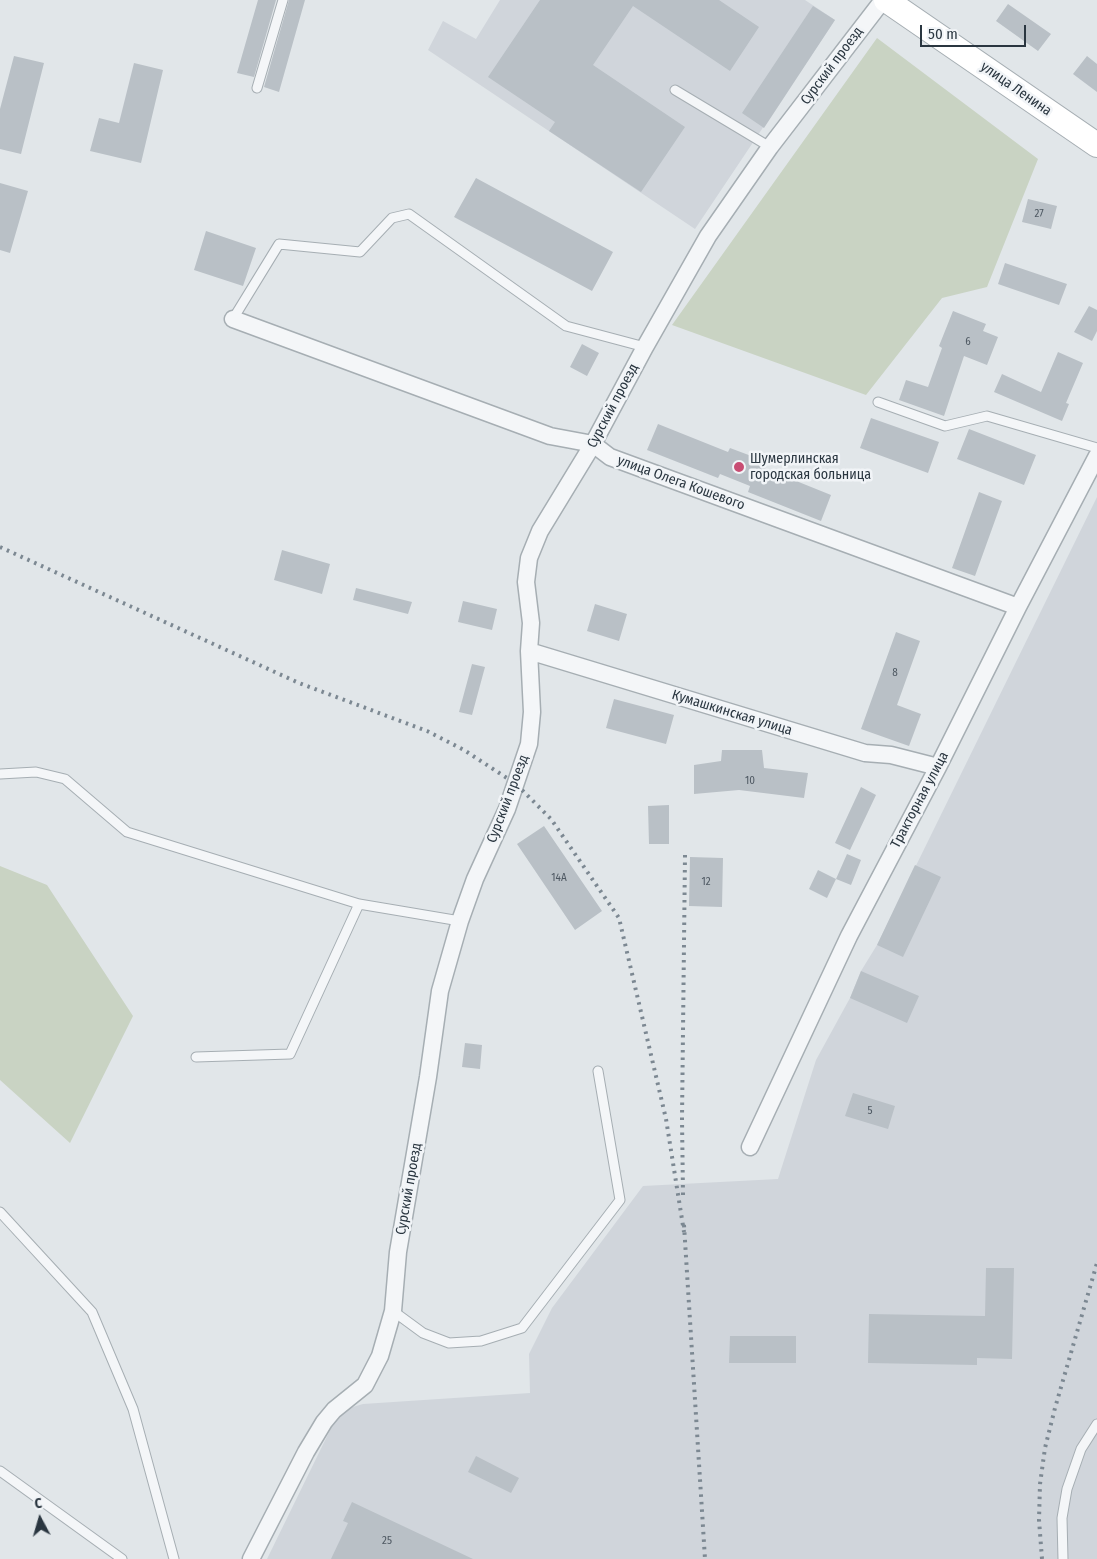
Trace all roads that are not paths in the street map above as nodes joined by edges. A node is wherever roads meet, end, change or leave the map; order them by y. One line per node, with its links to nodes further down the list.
1 (283, 0): 3 (lane)
2 (893, 2): 5 (main road, улица Ленина); 6 (street, Сурский проезд)
3 (257, 88)
4 (676, 90): 6 (lane)
5 (1097, 145)
6 (770, 147): 8 (street, Сурский проезд)
7 (232, 319): 8 (lane); 10 (street, улица Олега Кошевого)
8 (645, 347): 10 (street, Сурский проезд)
9 (878, 402): 11 (lane)
10 (593, 444): 13 (street, улица Олега Кошевого); 14 (street, Сурский проезд)
11 (1097, 448)
12 (1097, 456): 13 (street, Тракторная улица)
13 (1018, 607): 15 (street, Тракторная улица)
14 (529, 650): 15 (street, Кумашкинская улица); 18 (street, Сурский проезд)
15 (938, 767): 21 (street, Тракторная улица)
16 (0, 774): 17 (lane)
17 (360, 904): 18 (lane); 19 (lane)
18 (460, 921): 23 (street, Сурский проезд)
19 (196, 1057)
20 (598, 1072): 23 (lane)
21 (750, 1147)
22 (0, 1212): 27 (lane)
23 (393, 1311): 28 (street, Сурский проезд)
24 (1097, 1424): 29 (lane)
25 (0, 1471): 26 (lane)
26 (122, 1559)
27 (174, 1559)
28 (251, 1559)
29 (1063, 1559)

